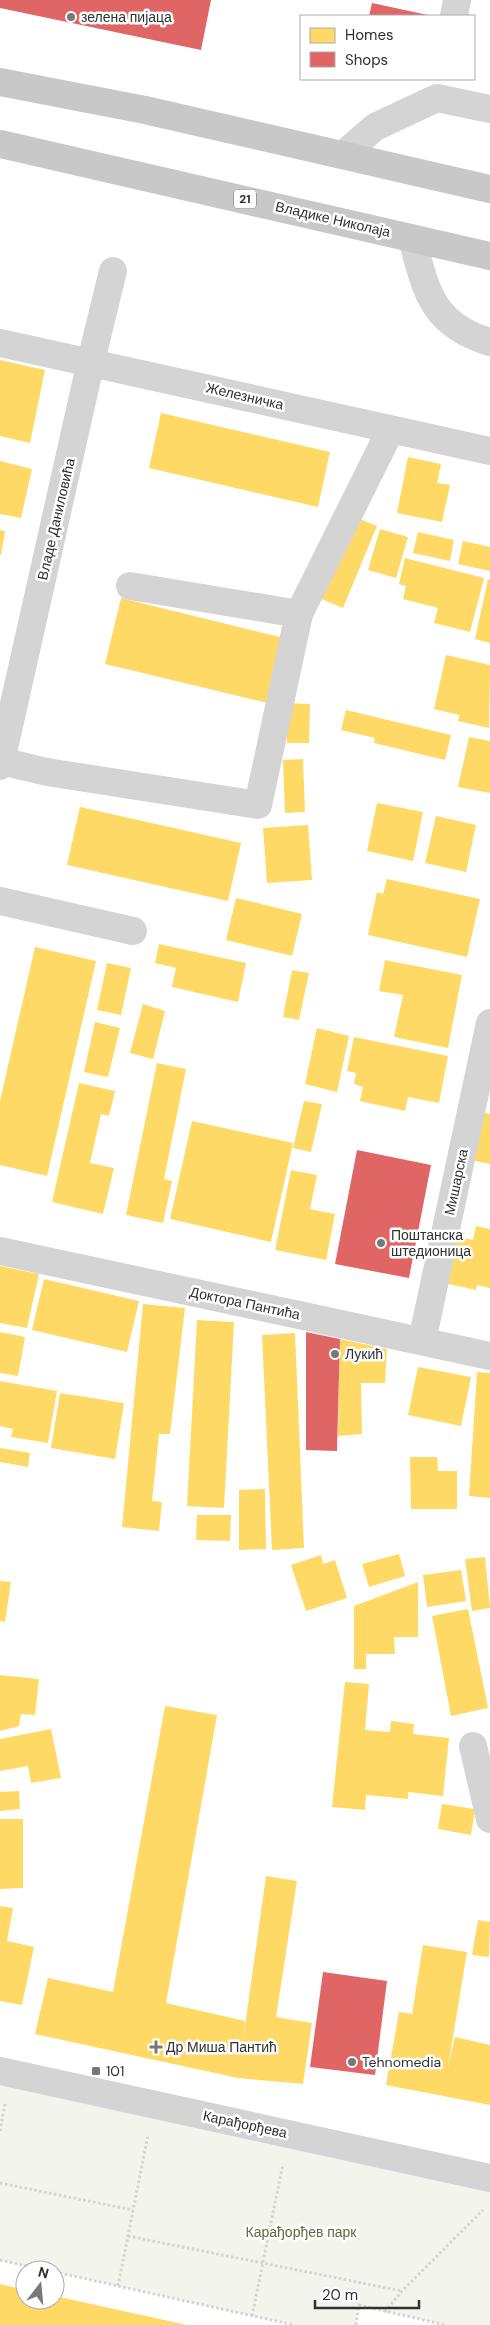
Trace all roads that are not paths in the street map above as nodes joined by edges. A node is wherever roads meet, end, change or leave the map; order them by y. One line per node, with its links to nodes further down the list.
1 (458, 0): 2 (street)
2 (454, 15)
3 (0, 82): 7 (main road)
4 (439, 88): 5 (street); 7 (street)
5 (490, 109)
6 (0, 144): 9 (main road, Владике Николаја / 21)
7 (344, 154): 8 (main road)
8 (490, 189)
9 (412, 238): 10 (main road, Владике Николаја / 21); 13 (street)
10 (490, 256)
11 (113, 271): 14 (street, Владе Даниловића)
12 (0, 342): 14 (street, Железничка)
13 (490, 342)
14 (91, 361): 15 (street, Железничка); 19 (street, Владе Даниловића)
15 (391, 429): 16 (street, Железничка); 18 (street)
16 (490, 451)
17 (130, 586): 18 (street)
18 (299, 614): 19 (street)
19 (1, 764)
20 (0, 900): 21 (street)
21 (134, 931)
22 (490, 1023): 24 (street, Мишарска)
23 (0, 1251): 24 (street, Доктора Пантића)
24 (422, 1341): 25 (street, Доктора Пантића)
25 (490, 1356)
26 (474, 1746): 27 (street)
27 (490, 1819)
28 (0, 2071): 29 (street, Карађорђева)
29 (490, 2178)

